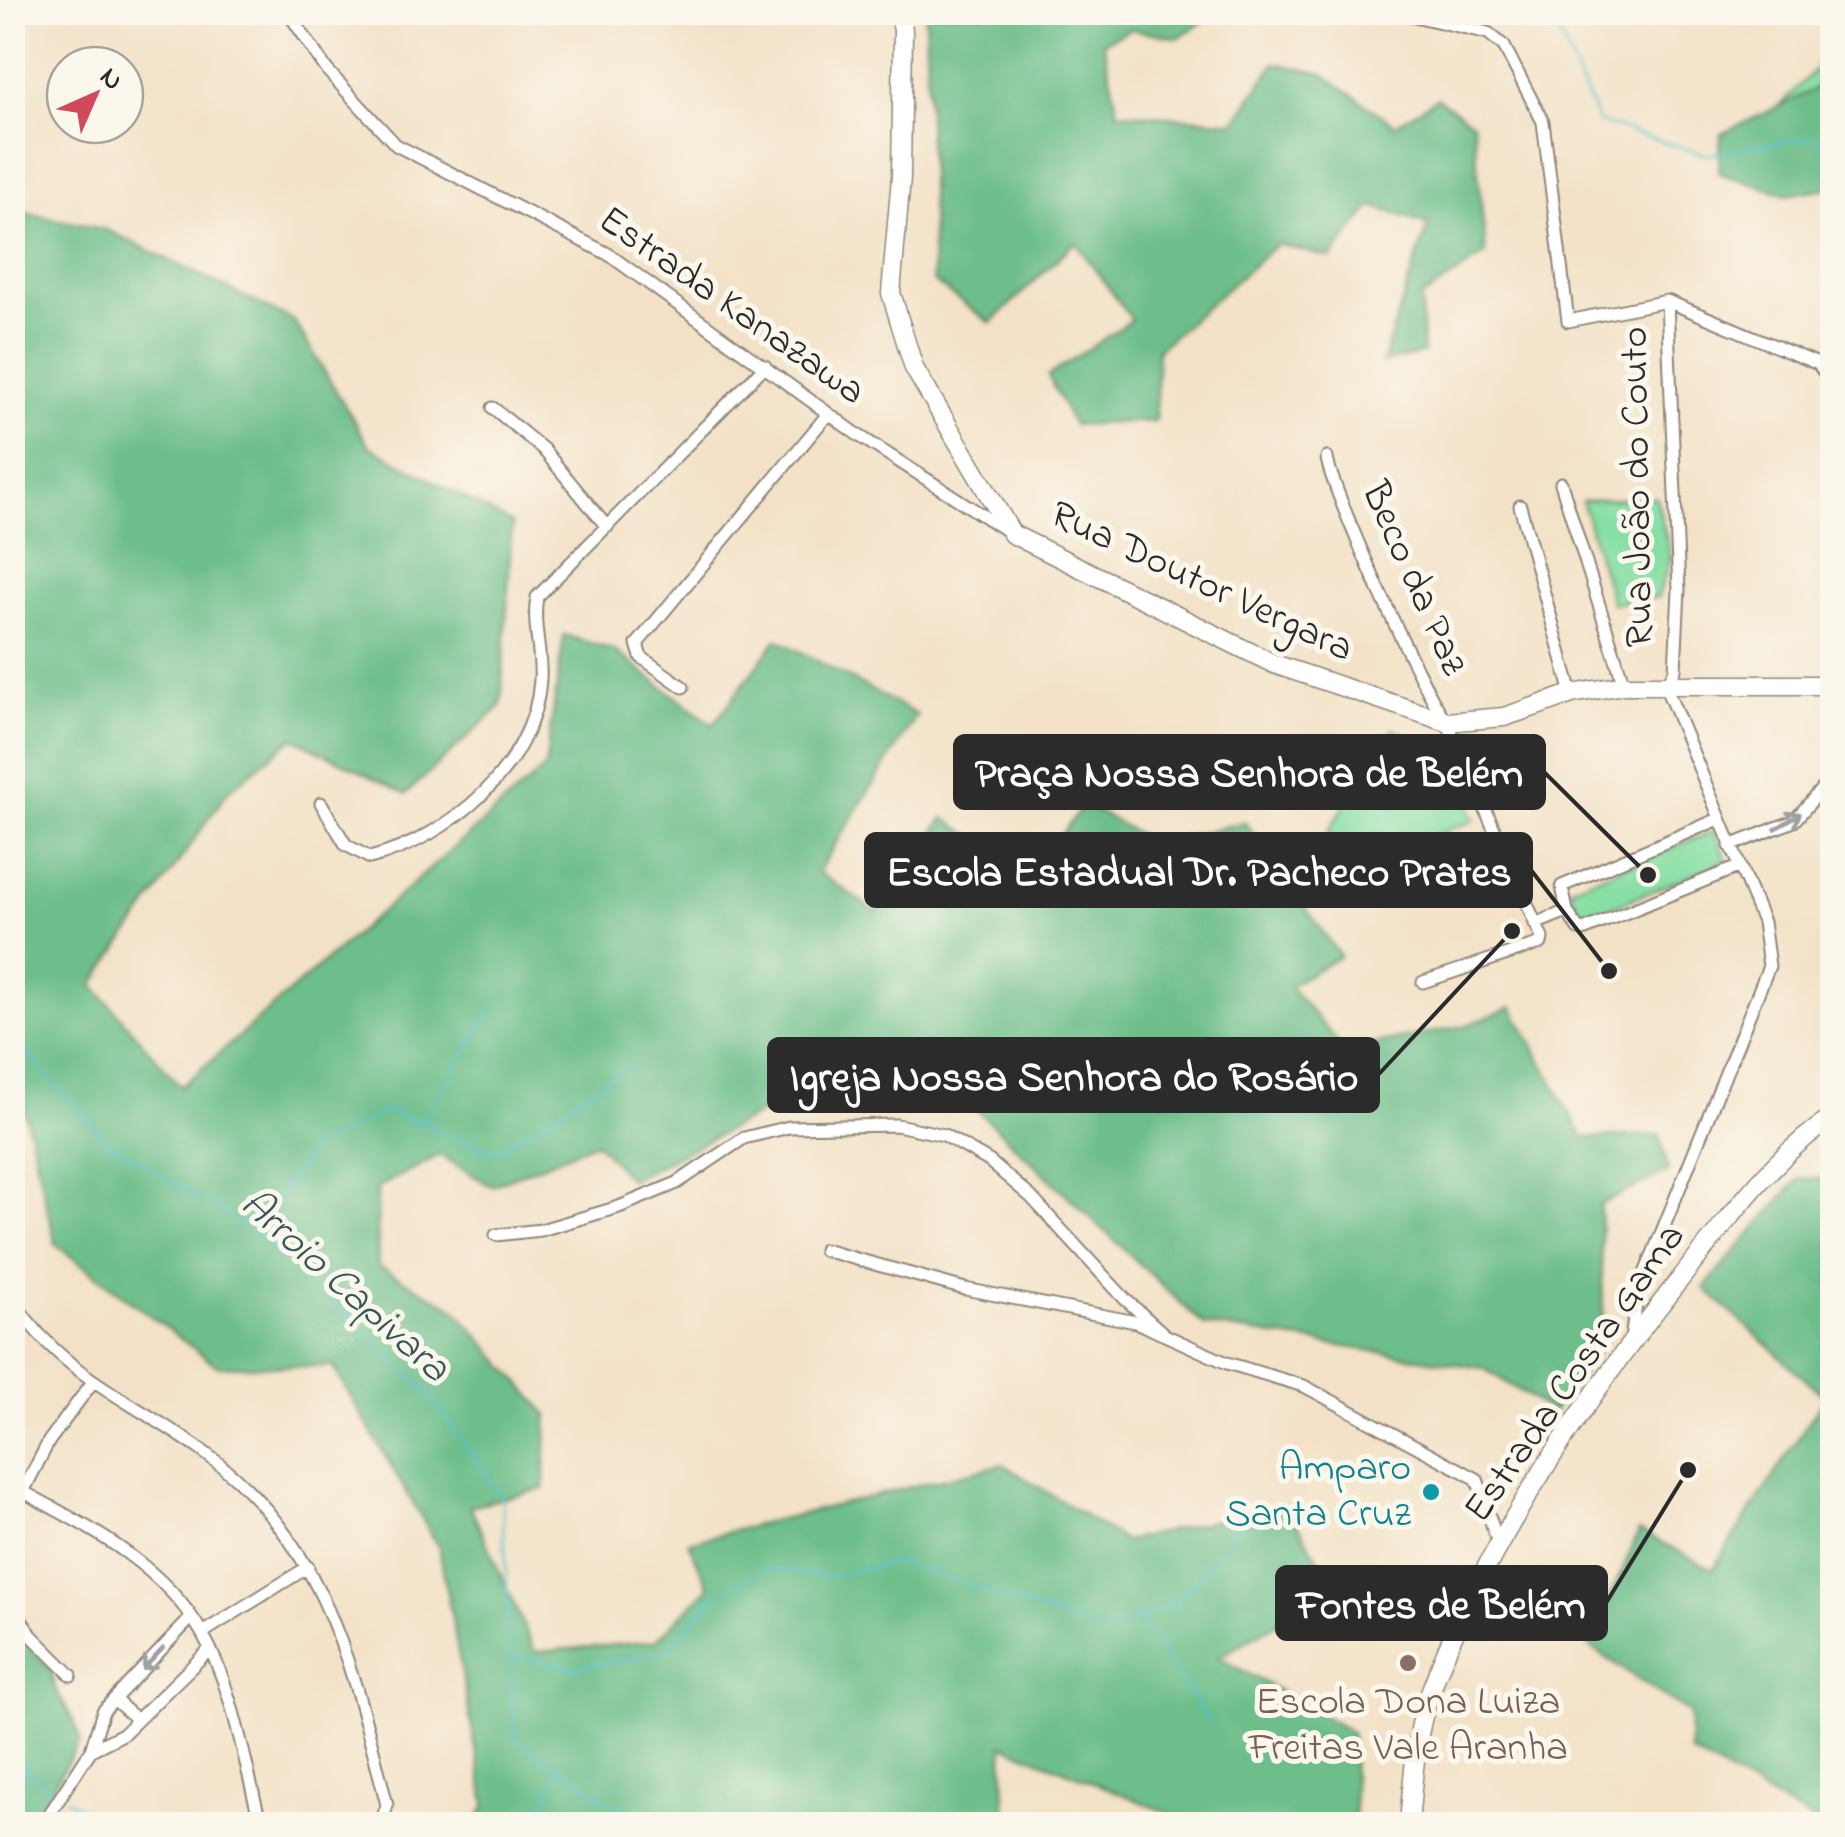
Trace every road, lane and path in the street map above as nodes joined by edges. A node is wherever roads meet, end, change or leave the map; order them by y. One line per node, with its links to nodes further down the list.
1 (288, 12): 5 (street, Estrada Kanazawa)
2 (899, 12): 13 (main road)
3 (1397, 12): 4 (street)
4 (1667, 302): 6 (street); 17 (street, Rua João do Couto)
5 (765, 366): 8 (street, Estrada Kanazawa); 12 (street)
6 (1832, 383)
7 (493, 408): 12 (street)
8 (828, 414): 13 (street, Estrada Kanazawa); 16 (street)
9 (1327, 458): 19 (street, Beco da Paz)
10 (1561, 483): 14 (street)
11 (1520, 506): 18 (street)
12 (607, 527): 21 (street)
13 (1012, 534): 19 (main road, Rua Doutor Vergara)
14 (1624, 685): 17 (main road, Rua Doutor Vergara); 18 (main road, Rua Doutor Vergara)
15 (1832, 685): 17 (main road, Rua Doutor Vergara)
16 (683, 687)
17 (1666, 688): 22 (street, Rua João do Couto)
18 (1572, 694): 19 (main road, Rua Doutor Vergara)
19 (1447, 722): 26 (street, Beco da Paz)
20 (1832, 777): 23 (street, one-way to 20)
21 (322, 804)
22 (1719, 819): 23 (street, Rua João do Couto); 25 (street)
23 (1730, 846): 24 (street, Rua João do Couto)
24 (1738, 867): 25 (street); 33 (street, Rua João do Couto)
25 (1567, 911): 26 (street)
26 (1535, 924): 27 (street)
27 (1423, 982)
28 (1832, 1118): 33 (main road, Estrada Costa Gama)
29 (496, 1236): 32 (street)
30 (824, 1250): 32 (street)
31 (12, 1299): 34 (street)
32 (1164, 1334): 37 (street)
33 (1630, 1344): 37 (main road, Estrada Costa Gama)
34 (92, 1383): 35 (street); 38 (street)
35 (22, 1491): 36 (street); 40 (street)
36 (12, 1513)
37 (1498, 1544): 50 (main road, Estrada Costa Gama)
38 (308, 1567): 41 (street); 49 (street)
39 (12, 1607): 43 (street)
40 (191, 1618): 41 (street); 44 (street, one-way to 44)
41 (202, 1633): 42 (street)
42 (209, 1650): 45 (street); 48 (street)
43 (71, 1675)
44 (114, 1699): 45 (street); 46 (street)
45 (137, 1720): 46 (street)
46 (91, 1750): 47 (street)
47 (46, 1822)
48 (261, 1824)
49 (381, 1824)
50 (1409, 1824)

